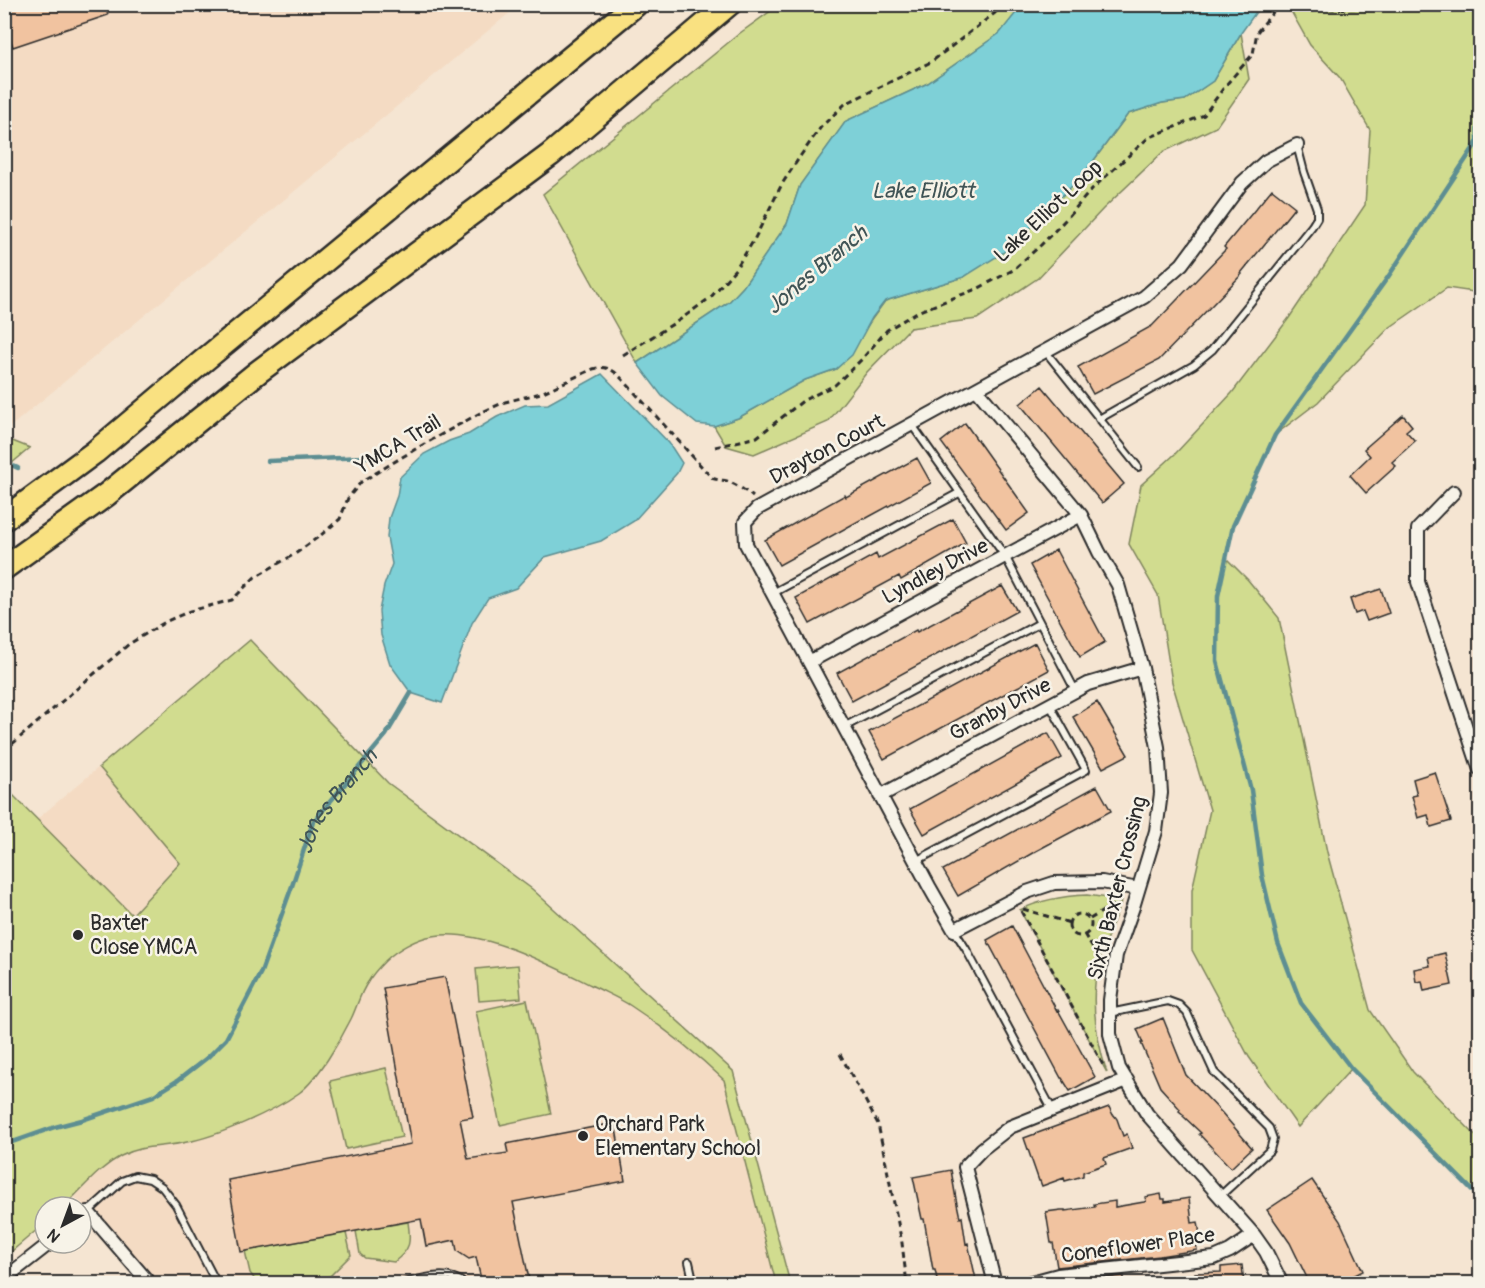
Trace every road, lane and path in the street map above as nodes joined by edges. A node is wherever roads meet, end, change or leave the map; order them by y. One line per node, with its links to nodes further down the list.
1 (636, 4): 17 (highway)
2 (729, 4): 19 (highway)
3 (1000, 4): 7 (path)
4 (1378, 4): 11 (path, Lake Elliot Loop)
5 (1297, 145): 6 (street, Drayton Court); 9 (lane)
6 (1046, 352): 8 (street, Drayton Court); 9 (lane)
7 (623, 355)
8 (977, 390): 10 (street, Drayton Court); 16 (street, Sixth Baxter Crossing)
9 (1099, 419): 12 (lane)
10 (912, 425): 14 (lane); 15 (street, Drayton Court)
11 (714, 447)
12 (1138, 468)
13 (1454, 492): 28 (street)
14 (959, 493): 18 (lane); 20 (lane)
15 (764, 505): 20 (street, Drayton Court); 27 (path, YMCA Trail)
16 (1081, 515): 18 (street, Lyndley Drive); 23 (street, Sixth Baxter Crossing)
17 (4, 519)
18 (1005, 556): 21 (lane); 22 (street, Lyndley Drive)
19 (4, 568)
20 (772, 594): 22 (street, Drayton Court)
21 (1040, 623): 24 (lane); 26 (lane)
22 (809, 662): 26 (street, Drayton Court)
23 (1142, 668): 24 (street, Granby Drive); 31 (street, Sixth Baxter Crossing)
24 (1075, 690): 25 (street, Granby Drive)
25 (1050, 704): 29 (street, Granby Drive); 30 (lane)
26 (844, 727): 29 (street, Drayton Court)
27 (4, 751)
28 (1480, 765)
29 (880, 795): 30 (street, Drayton Court)
30 (916, 861): 37 (street, Drayton Court)
31 (1138, 889): 37 (street); 40 (street, Sixth Baxter Crossing)
32 (1122, 900): 35 (path)
33 (1017, 904): 42 (path)
34 (1022, 909): 36 (path)
35 (1090, 919): 36 (path); 38 (path)
36 (1070, 923): 38 (path)
37 (954, 930): 44 (lane)
38 (1084, 934): 39 (path)
39 (1100, 960)
40 (1110, 1013): 43 (street, Sixth Baxter Crossing); 45 (lane)
41 (840, 1054): 57 (path)
42 (1107, 1073)
43 (1127, 1080): 44 (street); 45 (street, Sixth Baxter Crossing)
44 (1053, 1111): 58 (street)
45 (1220, 1196): 48 (street, Sixth Baxter Crossing)
46 (93, 1208): 53 (lane)
47 (93, 1224): 52 (street)
48 (1254, 1235): 59 (street, Coneflower Place); 60 (street, Sixth Baxter Crossing)
49 (35, 1255): 51 (street)
50 (689, 1262): 56 (lane)
51 (4, 1279)
52 (145, 1282)
53 (217, 1284)
54 (399, 1284): 55 (lane)
55 (464, 1284)
56 (694, 1284)
57 (907, 1284)
58 (995, 1284)
59 (1024, 1284)
60 (1282, 1284)

